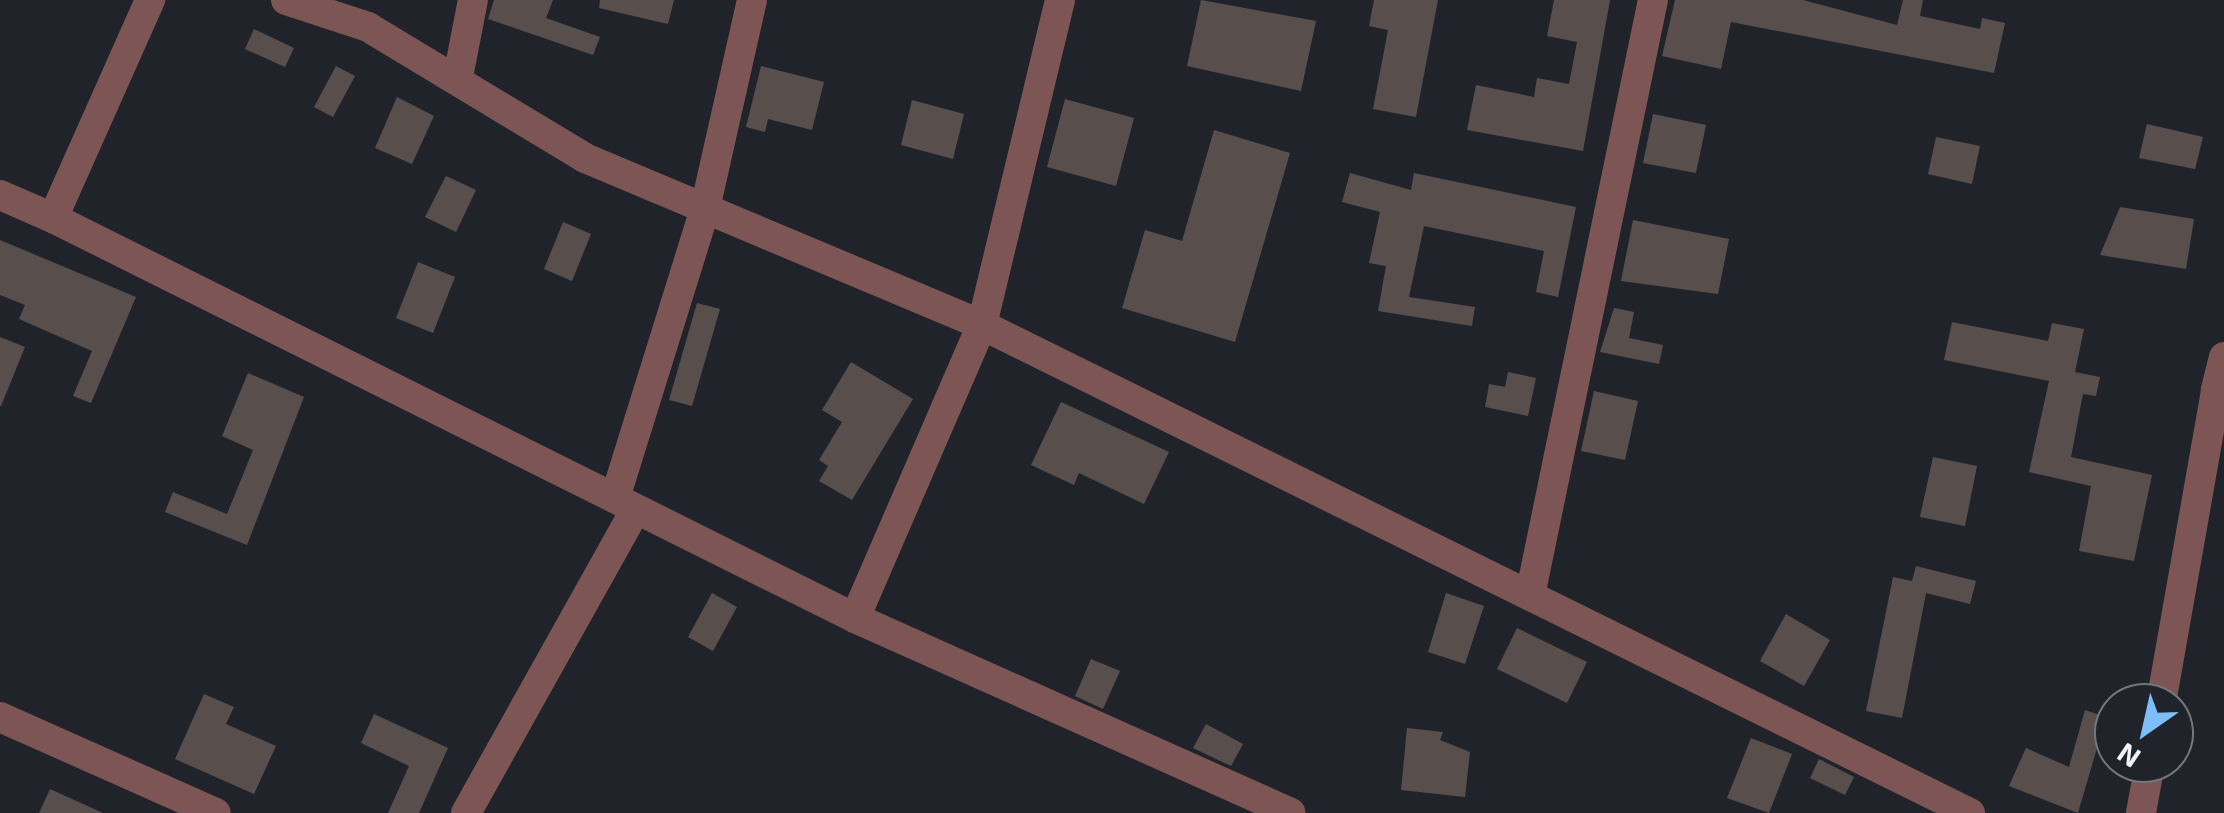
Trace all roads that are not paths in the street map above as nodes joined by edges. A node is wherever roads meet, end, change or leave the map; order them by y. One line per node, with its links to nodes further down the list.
1 (150, 0): 10 (street)
2 (286, 0): 7 (street)
3 (474, 0): 7 (street)
4 (752, 0): 9 (street)
5 (1060, 0): 11 (street)
6 (1653, 0): 15 (street)
7 (458, 76): 9 (street)
8 (0, 195): 10 (street)
9 (704, 212): 11 (street); 14 (street)
10 (53, 218): 14 (street)
11 (982, 325): 15 (street); 16 (street)
12 (2224, 357): 13 (street)
13 (2220, 390): 17 (street)
14 (626, 503): 16 (street); 21 (street)
15 (1531, 591): 23 (street)
16 (856, 618): 22 (street)
17 (2164, 683)
18 (0, 717): 20 (street)
19 (2146, 783): 24 (street)
20 (216, 813)
21 (466, 813)
22 (1290, 813)
23 (1970, 813)
24 (2141, 813)

